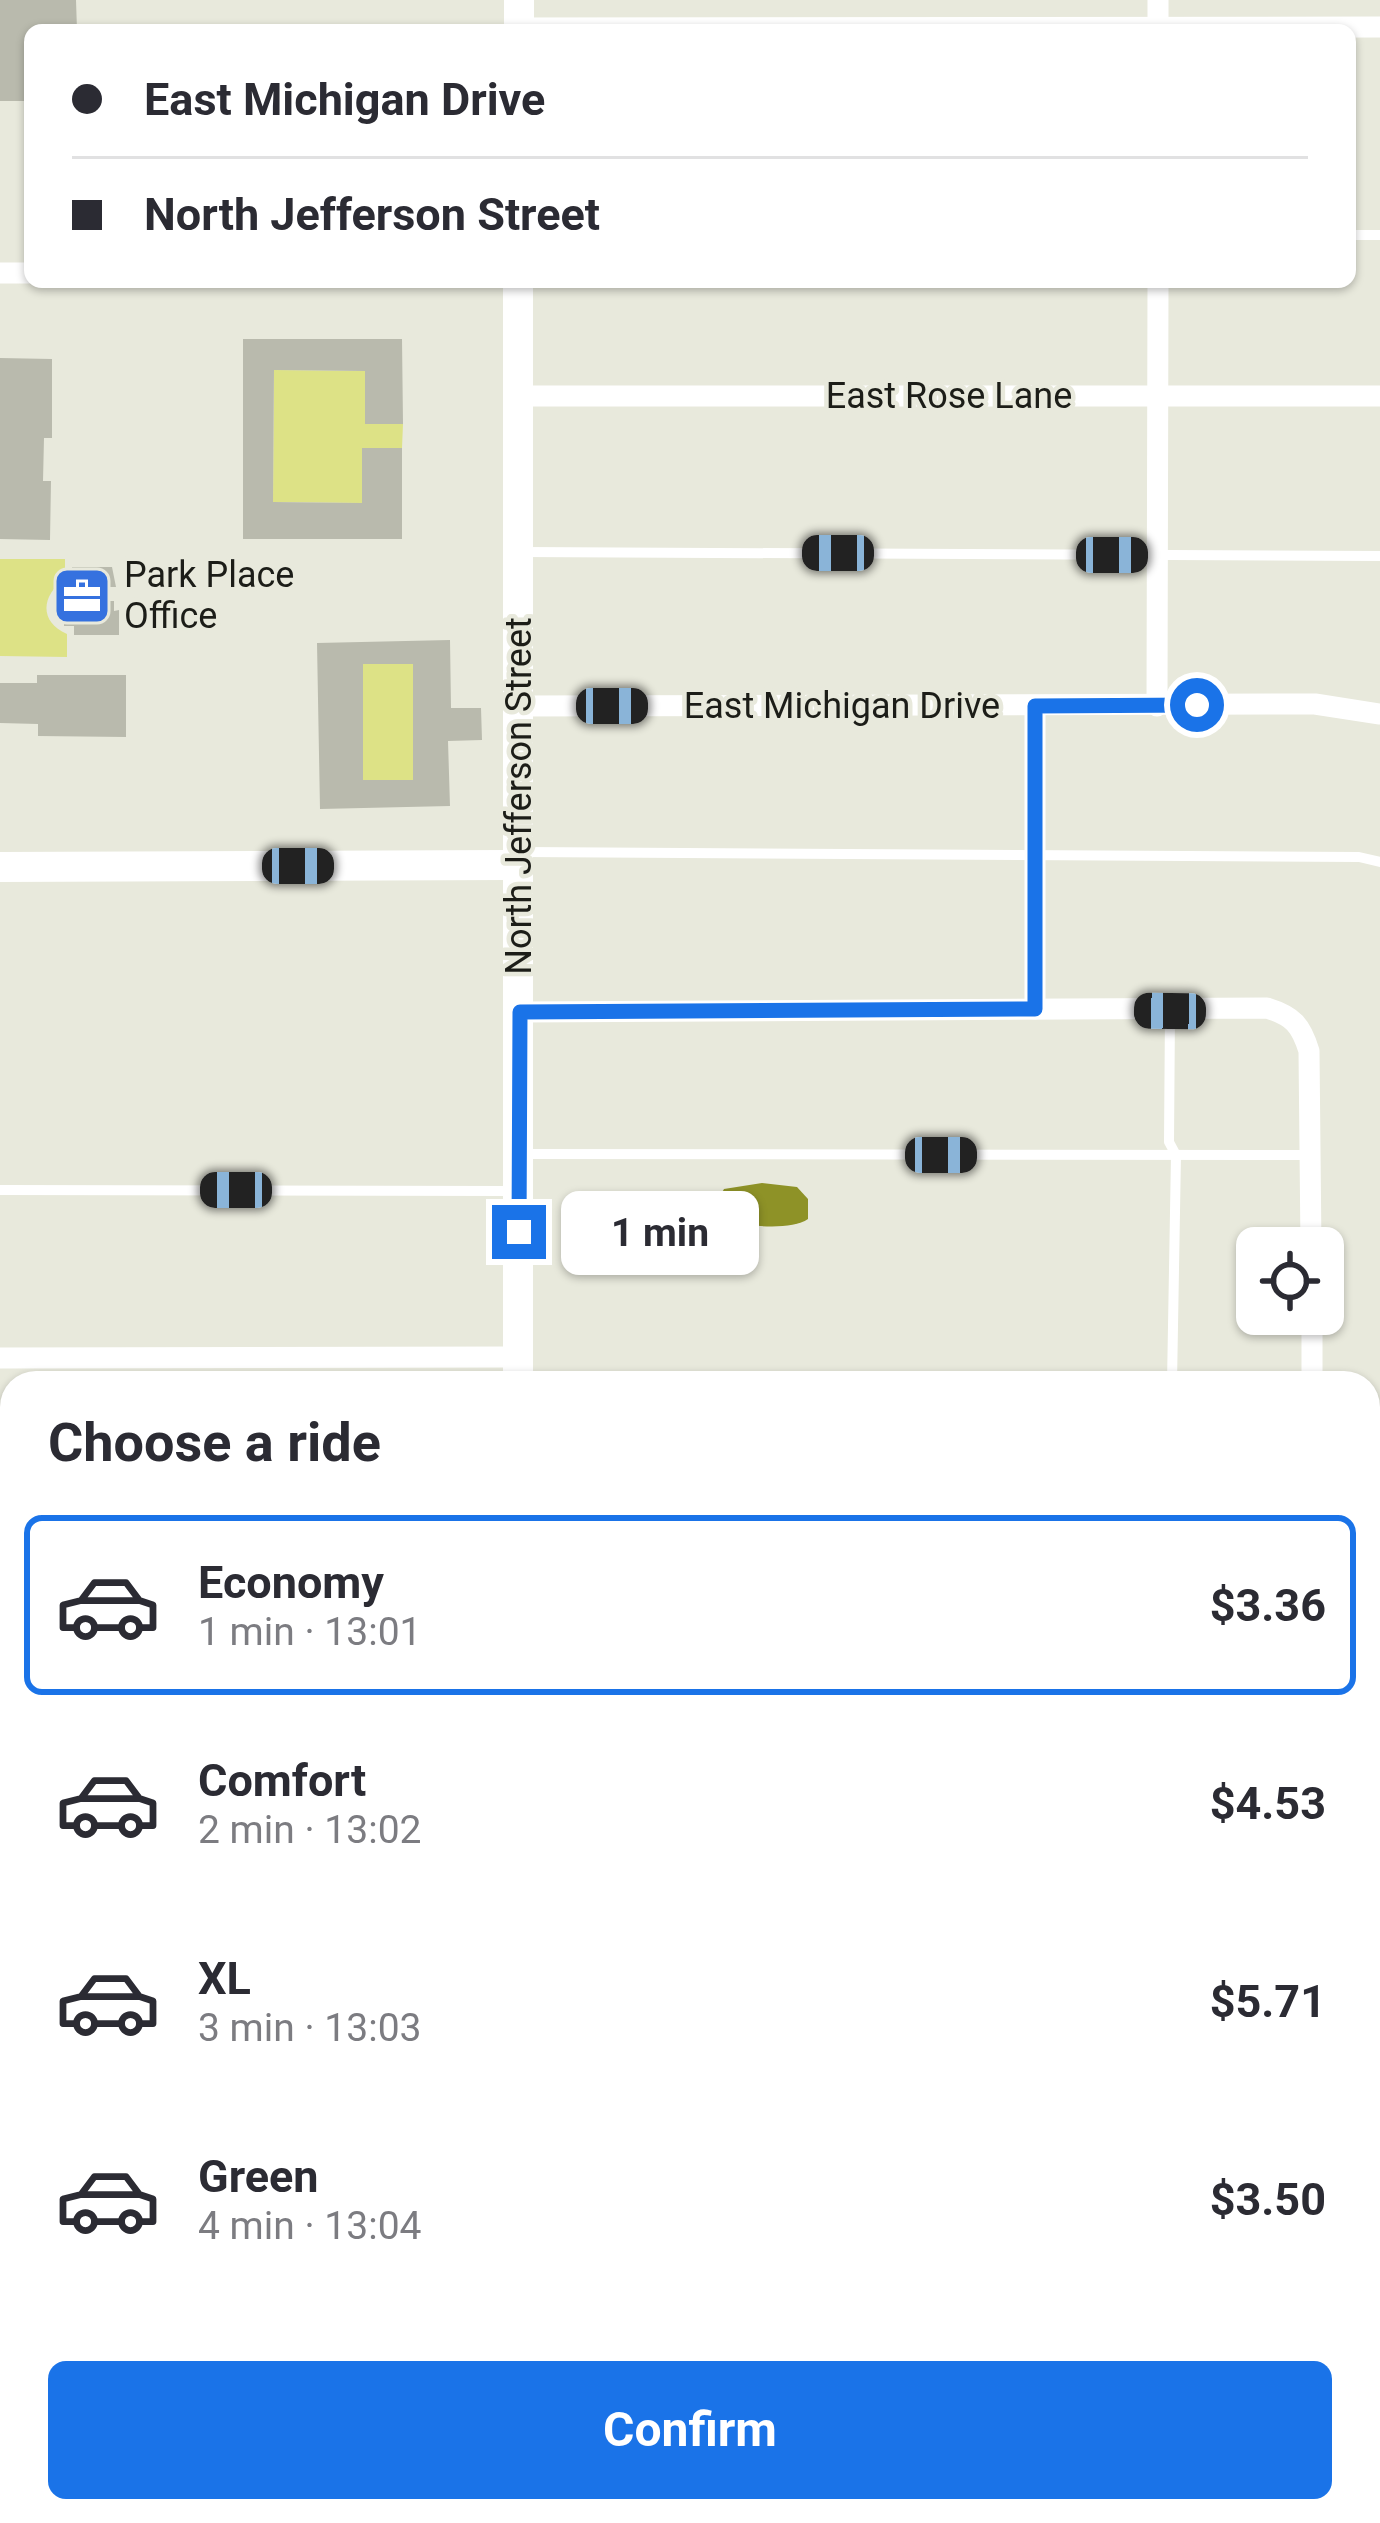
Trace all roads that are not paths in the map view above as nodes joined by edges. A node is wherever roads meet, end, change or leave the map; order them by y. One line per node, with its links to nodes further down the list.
1 (519, 19): 2 (street)
2 (838, 24)
3 (518, 288): 5 (street, North Jefferson Street)
4 (1158, 288): 6 (street)
5 (519, 396): 6 (street, East Rose Lane); 8 (street, North Jefferson Street)
6 (1158, 396): 7 (street, East Rose Lane); 9 (street)
7 (1380, 396)
8 (519, 552): 9 (lane); 11 (street, North Jefferson Street)
9 (1157, 555): 10 (lane); 13 (street)
10 (1380, 556)
11 (518, 706): 12 (street, East Michigan Drive); 16 (street, North Jefferson Street)
12 (1035, 706): 13 (street, East Michigan Drive); 15 (street)
13 (1157, 706): 14 (street, East Michigan Drive)
14 (1380, 714)
15 (1035, 856): 16 (lane); 17 (lane); 19 (street)
16 (519, 859): 18 (street); 21 (street, North Jefferson Street)
17 (1380, 862)
18 (0, 867)
19 (1035, 1009): 20 (street); 21 (street)
20 (1170, 1011): 23 (lane); 24 (street)
21 (520, 1012): 22 (street, North Jefferson Street)
22 (519, 1154): 23 (lane); 26 (street, North Jefferson Street)
23 (1176, 1155): 24 (lane); 31 (lane)
24 (1311, 1155): 27 (street)
25 (0, 1190): 26 (lane)
26 (519, 1191): 30 (street, North Jefferson Street)
27 (1312, 1227)
28 (1312, 1335): 32 (street)
29 (0, 1358): 30 (street)
30 (518, 1370)
31 (1172, 1371)
32 (1312, 1371)

